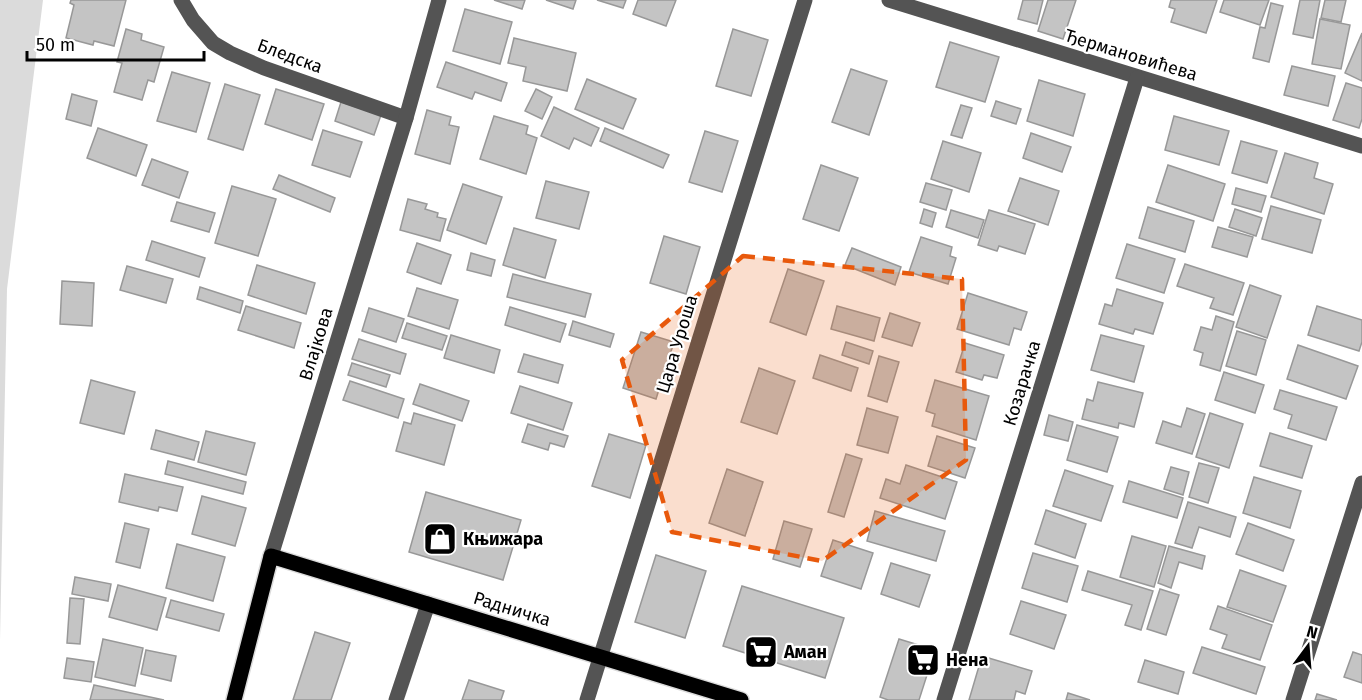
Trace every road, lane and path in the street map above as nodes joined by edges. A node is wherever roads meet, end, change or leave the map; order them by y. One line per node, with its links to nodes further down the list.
1 (181, 0): 6 (street, Бледска)
2 (439, 0): 6 (street, Влајкова)
3 (806, 0): 11 (street, Цара Уроша)
4 (889, 0): 5 (street, Ђермановићева)
5 (1137, 78): 7 (street, Ђермановићева); 16 (street, Козарачка)
6 (406, 118): 9 (street, Влајкова)
7 (1362, 146)
8 (1362, 483): 17 (street)
9 (271, 556): 10 (main road, Радничка); 12 (main road, Влајкова)
10 (428, 604): 11 (main road, Радничка); 13 (street)
11 (600, 656): 14 (street, Цара Уроша); 15 (main road, Радничка)
12 (234, 700)
13 (396, 700)
14 (587, 700)
15 (741, 700)
16 (944, 700)
17 (1293, 700)

